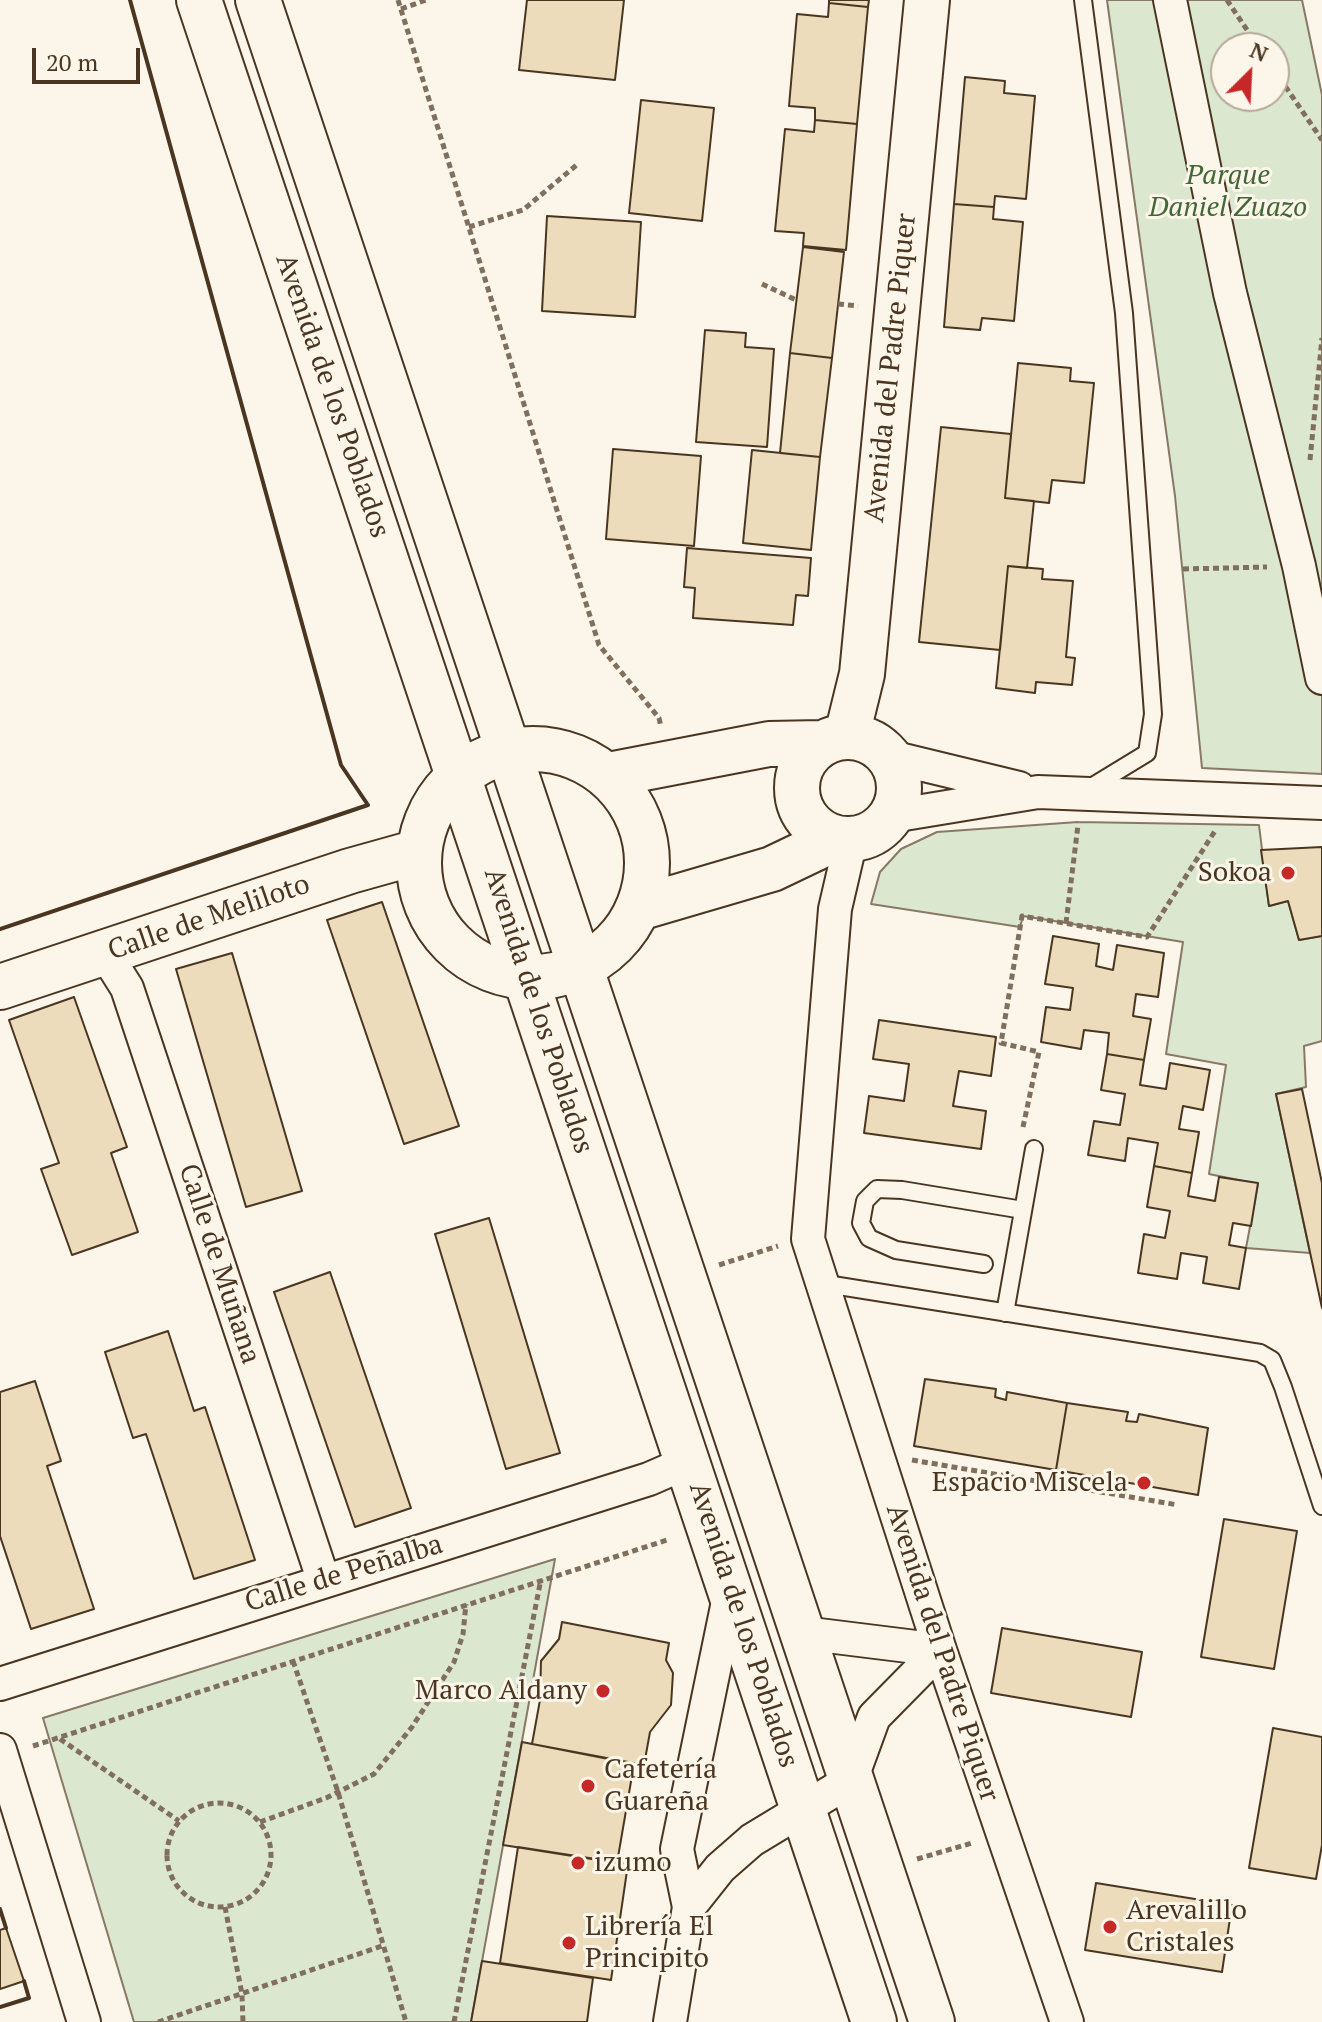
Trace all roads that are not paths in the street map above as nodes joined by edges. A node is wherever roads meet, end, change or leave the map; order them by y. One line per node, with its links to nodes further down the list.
1 (199, 0): 10 (main road, Avenida de los Poblados)
2 (258, 0): 8 (main road, Avenida de los Poblados)
3 (927, 0): 7 (main road, Avenida del Padre Piquer)
4 (1083, 0): 14 (lane)
5 (1170, 0): 6 (street)
6 (1322, 678)
7 (834, 739): 9 (main road); 11 (main road); 16 (main road, Avenida del Padre Piquer)
8 (508, 750): 10 (main road); 11 (main road); 20 (main road, Avenida de los Poblados)
9 (891, 757): 12 (street); 15 (main road)
10 (459, 774): 17 (main road); 21 (main road, Avenida de los Poblados)
11 (608, 775): 18 (main road)
12 (1038, 792): 14 (street); 15 (street)
13 (1322, 803): 14 (street)
14 (1080, 807)
15 (892, 816): 16 (main road)
16 (844, 839): 18 (main road); 26 (street, Avenida del Padre Piquer)
17 (418, 852): 19 (main road, Calle de Meliloto); 21 (main road)
18 (639, 908): 20 (main road)
19 (105, 953): 22 (main road, Calle de Meliloto); 30 (street, Calle de Muñana)
20 (582, 967): 21 (main road); 32 (main road, Avenida de los Poblados)
21 (527, 978): 28 (main road, Avenida de los Poblados)
22 (0, 987)
23 (1034, 1149): 24 (lane)
24 (1023, 1210): 25 (lane); 27 (lane)
25 (984, 1264)
26 (820, 1283): 27 (lane); 33 (street, Avenida del Padre Piquer)
27 (1005, 1313): 29 (lane)
28 (688, 1462): 30 (street, Calle de Peñalba); 31 (main road, Avenida de los Poblados)
29 (1322, 1506)
30 (323, 1579): 34 (street, Calle de Peñalba)
31 (731, 1589): 37 (main road, Avenida de los Poblados); 38 (street)
32 (803, 1633): 33 (street); 36 (main road, Avenida de los Poblados)
33 (940, 1650): 36 (street); 43 (street, Avenida del Padre Piquer)
34 (0, 1684)
35 (1, 1752): 39 (street)
36 (851, 1780): 37 (street); 42 (main road, Avenida de los Poblados)
37 (804, 1808): 38 (street); 41 (main road, Avenida de los Poblados)
38 (689, 1907): 40 (street)
39 (76, 2020)
40 (670, 2022)
41 (874, 2022)
42 (932, 2022)
43 (1067, 2022)

